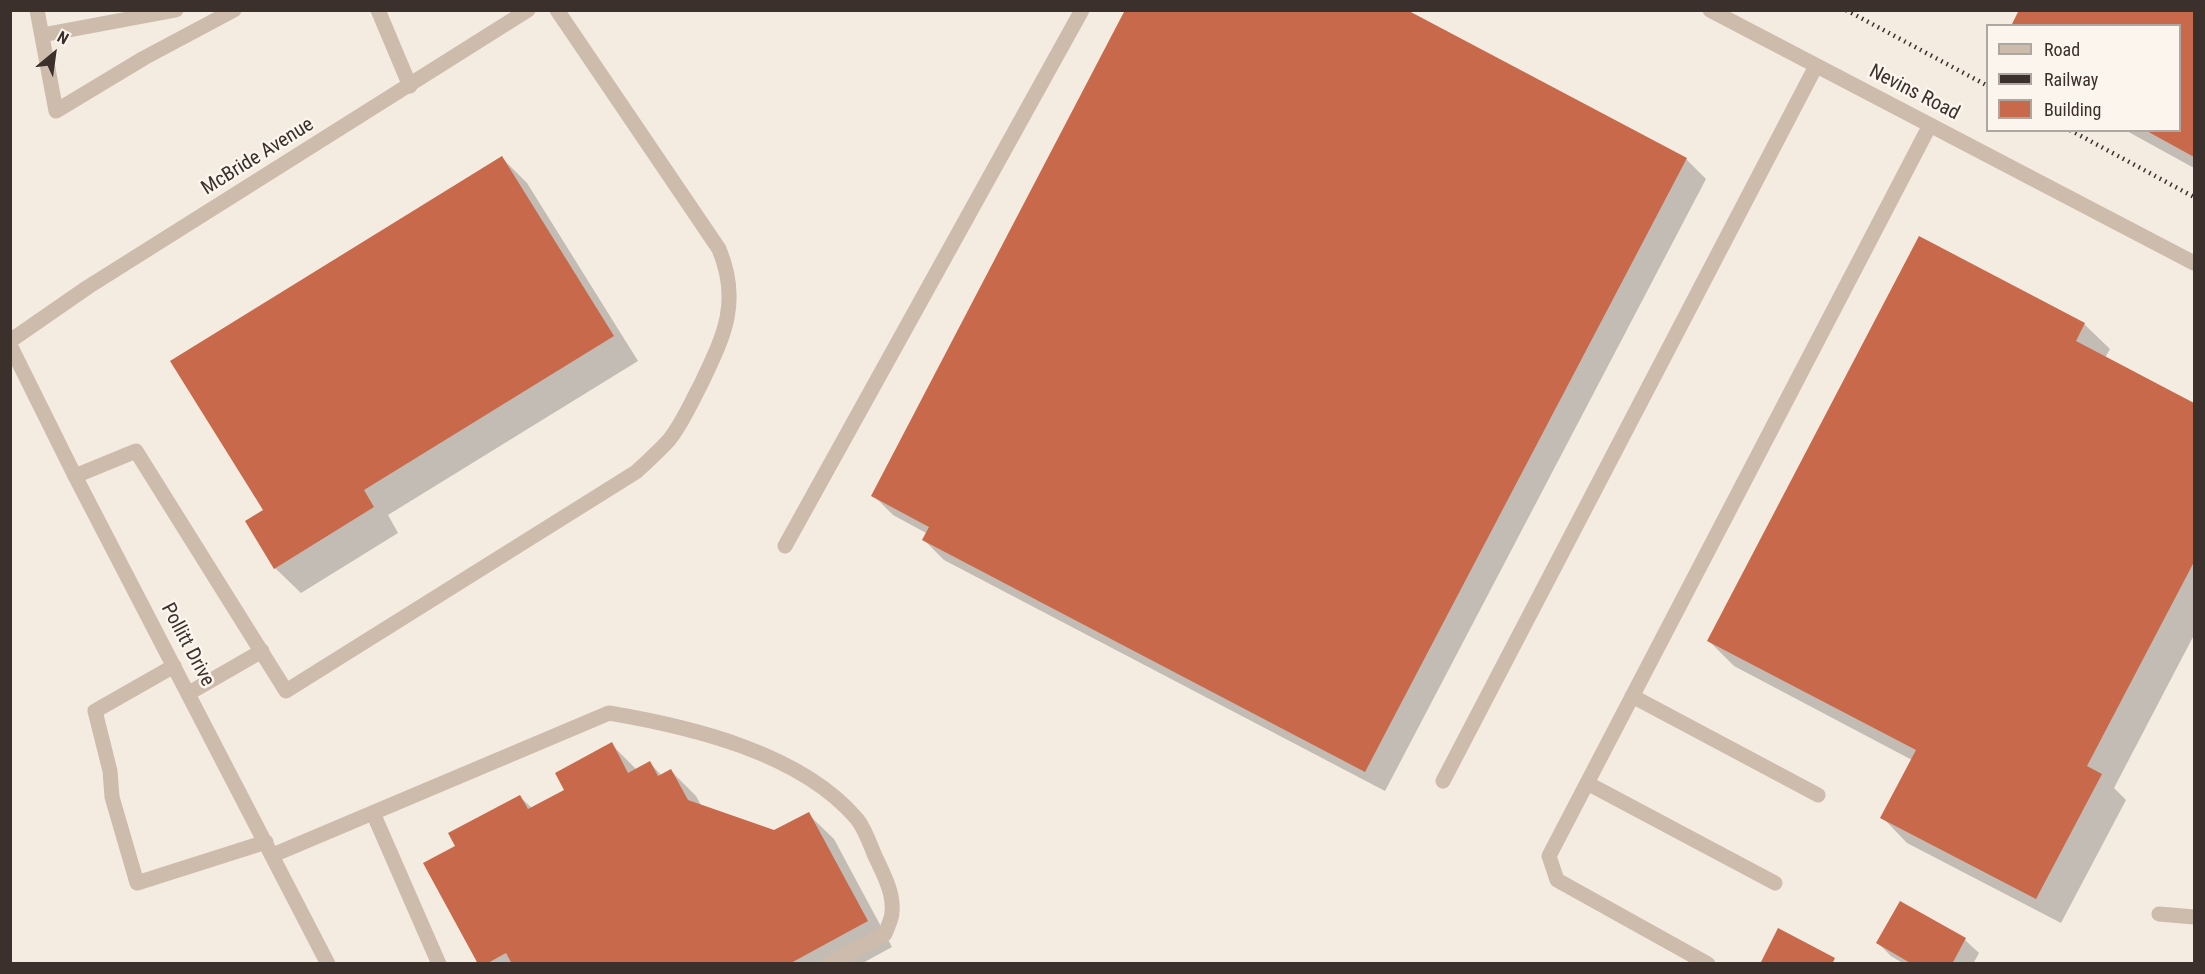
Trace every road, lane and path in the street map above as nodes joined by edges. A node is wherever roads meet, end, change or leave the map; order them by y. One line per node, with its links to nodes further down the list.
1 (37, 10): 9 (street)
2 (176, 10): 9 (street)
3 (234, 10): 9 (street)
4 (378, 10): 11 (street)
5 (528, 10): 11 (street, McBride Avenue)
6 (557, 10): 17 (street)
7 (1082, 10): 16 (street)
8 (1710, 10): 10 (street, Nevins Road)
9 (42, 35)
10 (1816, 66): 12 (street, Nevins Road); 21 (street)
11 (410, 86): 14 (street, McBride Avenue)
12 (1930, 125): 13 (street, Nevins Road); 20 (street)
13 (2194, 263)
14 (10, 343): 15 (street, Pollitt Drive)
15 (75, 476): 17 (street); 18 (street, Pollitt Drive)
16 (785, 546)
17 (262, 651): 19 (street)
18 (174, 666): 19 (street, Pollitt Drive); 25 (street)
19 (189, 693): 25 (street, Pollitt Drive)
20 (1632, 696): 22 (street); 23 (street)
21 (1443, 781)
22 (1587, 783): 26 (street); 32 (street)
23 (1818, 795)
24 (373, 813): 25 (street); 30 (street); 31 (street)
25 (269, 849): 29 (street, Pollitt Drive)
26 (1774, 883)
27 (2159, 914): 28 (street)
28 (2194, 917)
29 (328, 963)
30 (439, 963)
31 (828, 963)
32 (1708, 963)

